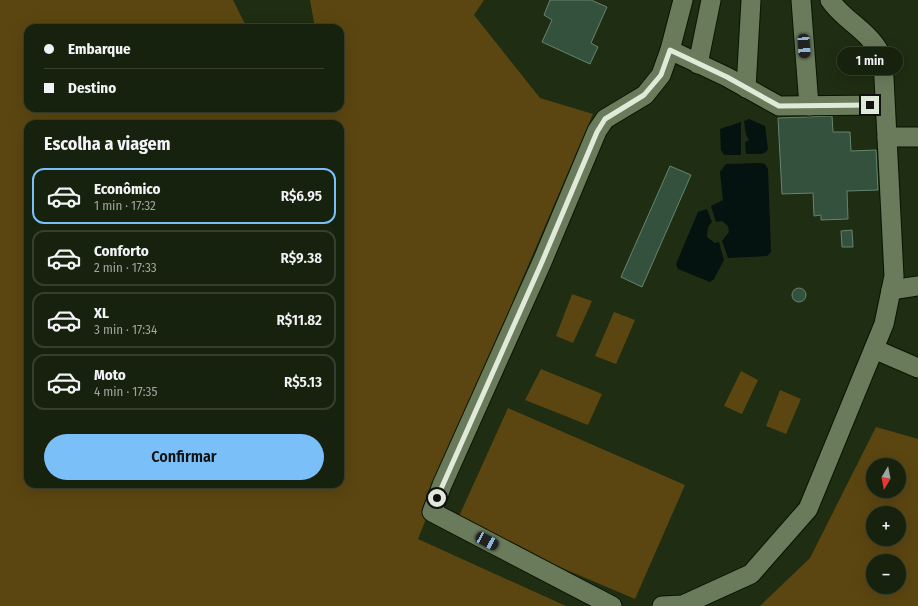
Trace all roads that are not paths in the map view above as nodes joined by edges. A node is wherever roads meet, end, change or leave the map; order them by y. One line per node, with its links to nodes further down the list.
1 (683, 0): 6 (street)
2 (711, 0): 7 (street)
3 (751, 0): 8 (street)
4 (800, 0): 10 (street)
5 (830, 0): 9 (street)
6 (670, 50): 7 (street); 17 (street)
7 (698, 64): 8 (street)
8 (746, 88): 10 (street)
9 (885, 105): 10 (street); 11 (street)
10 (809, 106)
11 (887, 137): 12 (street); 14 (street)
12 (918, 137)
13 (918, 286): 14 (street)
14 (891, 290): 15 (street)
15 (874, 349): 16 (street); 18 (street)
16 (918, 368)
17 (612, 606)
18 (662, 606)

